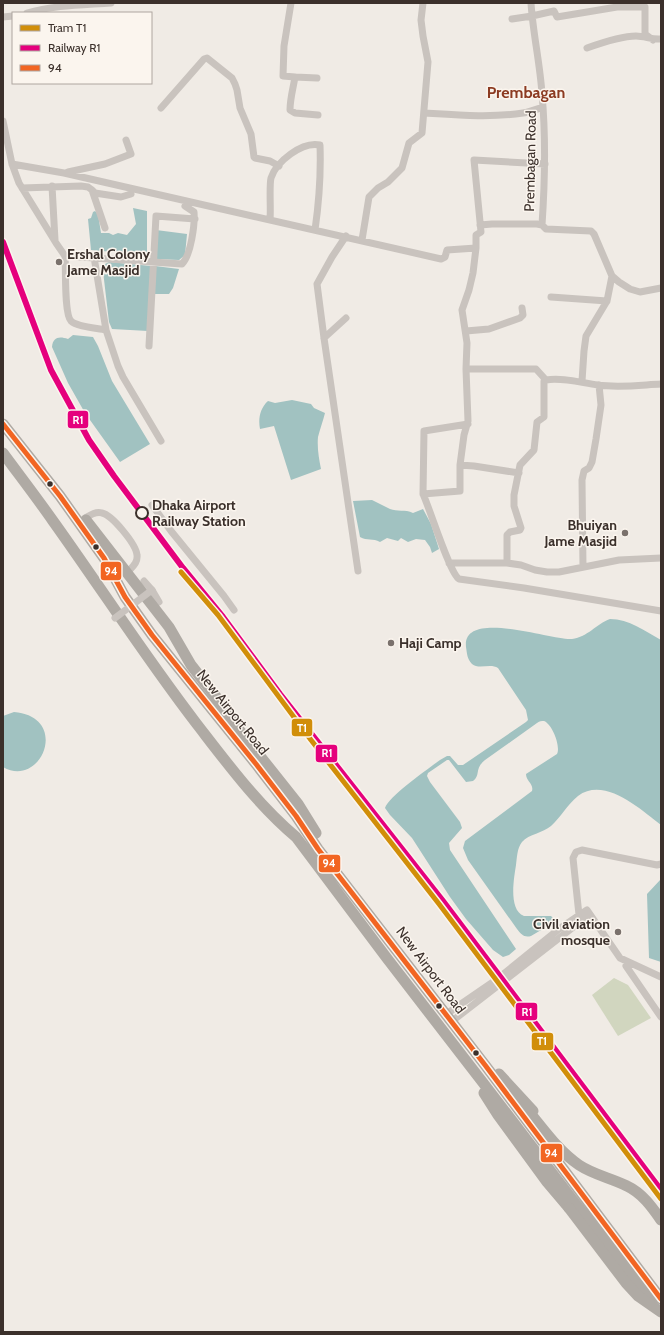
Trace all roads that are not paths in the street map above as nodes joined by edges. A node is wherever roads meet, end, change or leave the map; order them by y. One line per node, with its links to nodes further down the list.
1 (111, 3): 6 (street)
2 (291, 3): 12 (street)
3 (423, 3): 16 (street)
4 (531, 3): 7 (street, Prembagan Road)
5 (645, 5): 7 (street); 9 (street)
6 (30, 12)
7 (532, 16): 8 (street); 14 (street, Prembagan Road)
8 (512, 19)
9 (653, 40): 10 (street); 11 (street)
10 (661, 40)
11 (587, 48)
12 (295, 77): 13 (street); 17 (street)
13 (317, 78)
14 (543, 107): 16 (street); 21 (street, Prembagan Road)
15 (161, 108): 22 (street)
16 (424, 113): 36 (street)
17 (318, 115)
18 (3, 121): 20 (street)
19 (126, 140): 23 (street)
20 (12, 164): 23 (street); 25 (street)
21 (545, 164): 31 (street); 32 (street, Prembagan Road)
22 (279, 166): 30 (street); 34 (street)
23 (64, 173): 30 (street)
24 (52, 186): 25 (street); 26 (street); 37 (street)
25 (22, 188): 37 (street)
26 (92, 190): 27 (street); 33 (street)
27 (131, 194)
28 (185, 206): 29 (street)
29 (194, 219): 41 (street); 41 (street)
30 (270, 219): 34 (street)
31 (480, 225): 32 (street); 38 (street)
32 (542, 225): 42 (street)
33 (106, 228)
34 (315, 230): 35 (street)
35 (346, 236): 36 (street); 50 (street)
36 (362, 240): 38 (street)
37 (56, 242): 39 (street)
38 (476, 248): 49 (street)
39 (66, 256): 40 (street); 48 (street)
40 (94, 257): 41 (street); 48 (street)
41 (153, 262): 51 (street)
42 (612, 276): 43 (street); 45 (street)
43 (661, 288)
44 (551, 297): 45 (street)
45 (606, 301): 54 (street)
46 (522, 308): 49 (street)
47 (346, 318): 50 (street)
48 (106, 330): 60 (street)
49 (466, 331): 52 (street)
50 (324, 338): 71 (street)
51 (149, 346)
52 (466, 369): 53 (street); 59 (street)
53 (546, 380): 54 (street); 63 (street)
54 (582, 382): 56 (street)
55 (661, 384): 56 (street)
56 (599, 385): 70 (street)
57 (3, 414): 66 (highway, New Airport Road)
58 (3, 424): 88 (highway, New Airport Road)
59 (468, 424): 62 (street); 64 (street)
60 (161, 442)
61 (3, 453): 80 (highway, New Airport Road)
62 (460, 464): 63 (street); 64 (street)
63 (518, 473): 69 (street)
64 (423, 494): 68 (street)
65 (152, 505): 77 (street)
66 (85, 518): 72 (highway, New Airport Road); 72 (street)
67 (661, 558): 70 (street)
68 (449, 563): 69 (street); 78 (street)
69 (507, 563): 70 (street)
70 (583, 567)
71 (358, 571)
72 (127, 572): 81 (highway, New Airport Road)
73 (144, 581): 74 (street)
74 (152, 590): 75 (street); 79 (street, bridge)
75 (159, 602)
76 (107, 608): 79 (street)
77 (234, 610)
78 (661, 611)
79 (115, 618): 80 (street)
80 (128, 633): 90 (highway, New Airport Road)
81 (326, 851)
82 (661, 864): 83 (street)
83 (579, 915): 85 (street); 88 (street)
84 (626, 966): 86 (street); 87 (street); 88 (street)
85 (661, 977)
86 (661, 982)
87 (661, 1017)
88 (448, 1018): 89 (highway, New Airport Road)
89 (485, 1065): 91 (highway); 92 (highway, New Airport Road)
90 (476, 1073): 93 (highway, bridge); 94 (highway, New Airport Road)
91 (661, 1220)
92 (661, 1299)
93 (661, 1312)
94 (661, 1316)

